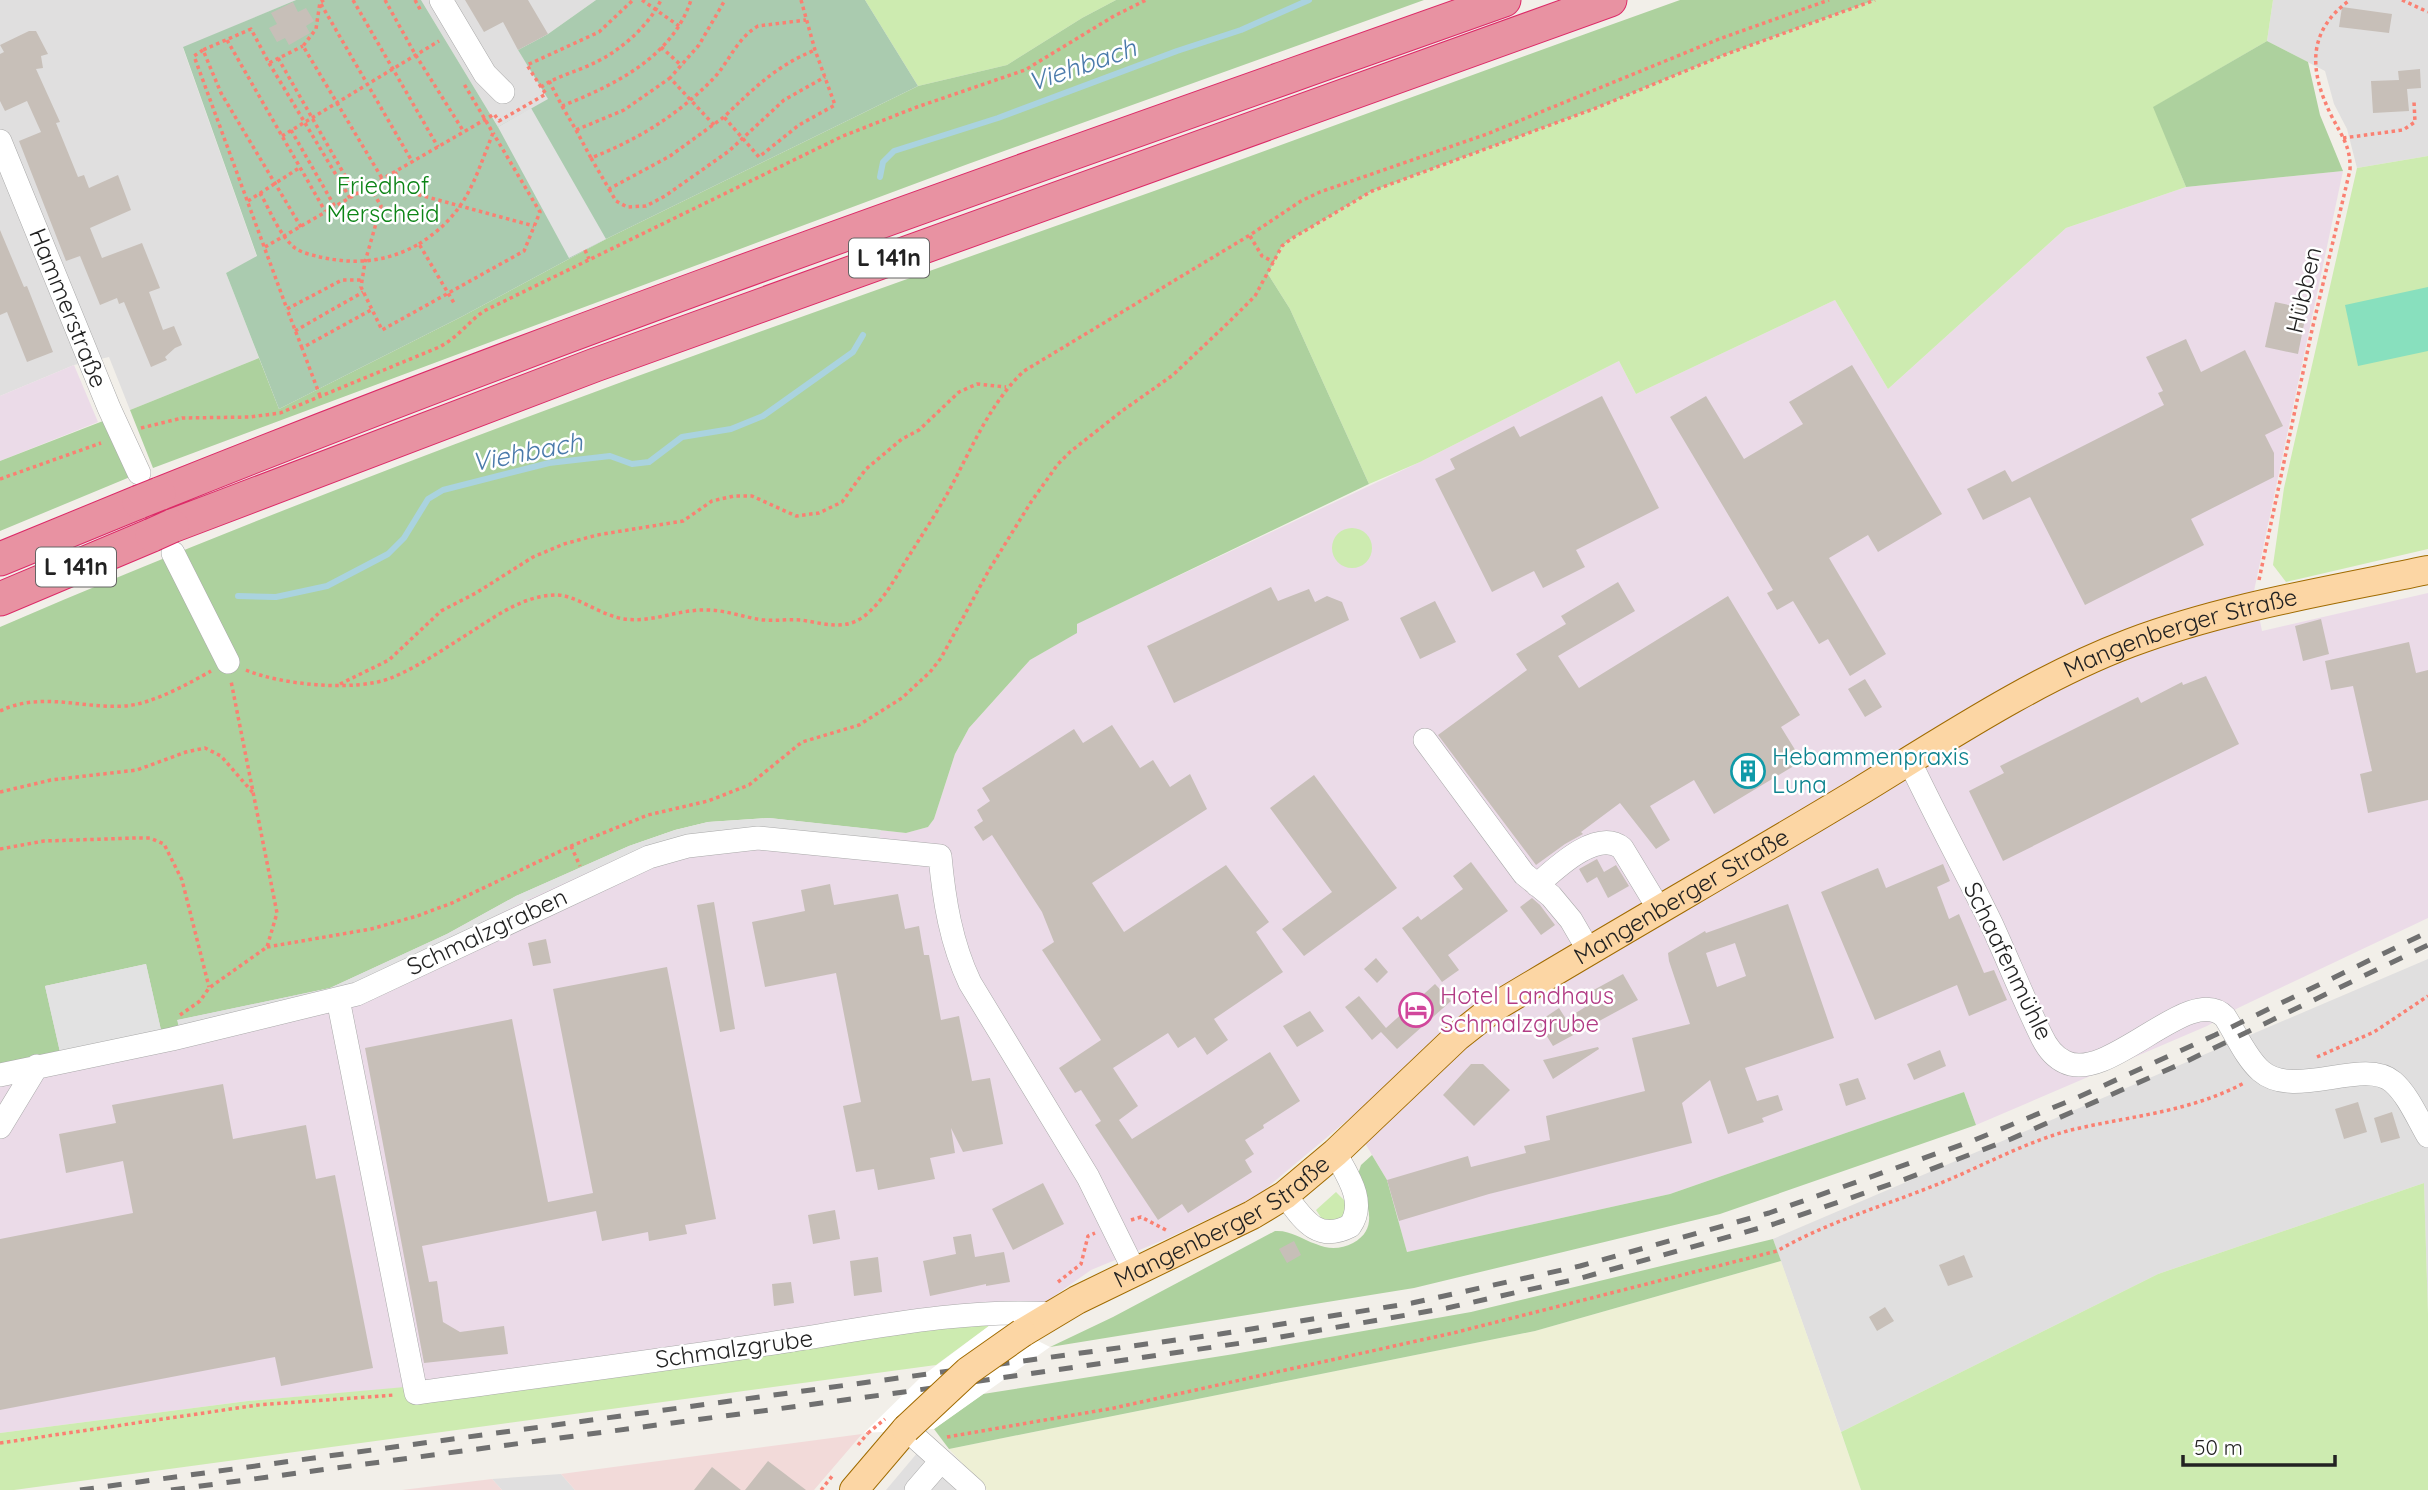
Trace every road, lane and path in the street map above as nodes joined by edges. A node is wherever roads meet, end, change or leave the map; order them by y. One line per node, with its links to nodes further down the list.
1 (353, 0): 32 (path)
2 (385, 0): 28 (path)
3 (441, 0): 38 (street)
4 (633, 0): 37 (path)
5 (642, 0): 18 (path)
6 (661, 0): 18 (path)
7 (691, 0): 21 (path)
8 (725, 0): 31 (path)
9 (801, 0): 20 (path)
10 (1146, 0): 79 (path)
11 (1504, 0): 94 (highway, L 141n)
12 (1610, 0): 95 (highway, L 141n)
13 (1829, 0): 74 (path)
14 (1875, 0): 81 (path)
15 (2350, 0): 54 (path, Hübben)
16 (2402, 0): 19 (path)
17 (322, 1): 24 (path); 36 (path)
18 (656, 10): 21 (path); 35 (path)
19 (2428, 12)
20 (806, 20): 27 (path); 39 (path)
21 (679, 26): 25 (path)
22 (227, 40): 26 (path); 30 (path); 52 (path)
23 (439, 41): 28 (path)
24 (303, 46): 29 (path); 41 (path)
25 (661, 47): 31 (path); 42 (path)
26 (203, 50): 62 (path); 68 (path)
27 (815, 50): 33 (path); 44 (path)
28 (415, 54): 32 (path); 50 (path)
29 (278, 58): 30 (path); 43 (path)
30 (270, 63): 46 (path)
31 (682, 66): 34 (path)
32 (391, 68): 36 (path); 56 (path)
33 (825, 77): 53 (path); 53 (path)
34 (670, 78): 39 (path); 49 (path)
35 (549, 82): 37 (path); 42 (path)
36 (367, 83): 41 (path); 58 (path)
37 (541, 87): 45 (path)
38 (503, 92)
39 (690, 101): 47 (path); 57 (path)
40 (2414, 102): 54 (path)
41 (336, 103): 43 (path); 61 (path)
42 (562, 106): 49 (path)
43 (311, 117): 46 (path); 66 (path)
44 (724, 117): 47 (path); 53 (path)
45 (484, 120): 50 (path); 51 (path)
46 (303, 122): 48 (path); 67 (path)
47 (714, 125): 64 (path)
48 (291, 130): 52 (path); 70 (path)
49 (576, 130): 57 (path)
50 (464, 132): 56 (path)
51 (493, 133): 69 (path); 72 (path)
52 (281, 136): 59 (path)
53 (744, 137): 64 (path)
54 (2343, 138): 99 (path, Hübben)
55 (0, 141): 92 (street, Hammerstraße)
56 (438, 148): 58 (path)
57 (591, 158): 64 (path)
58 (413, 163): 60 (path)
59 (300, 167): 62 (path); 71 (path)
60 (395, 172): 61 (path); 69 (path)
61 (383, 180): 63 (path)
62 (276, 183): 65 (path); 73 (path)
63 (370, 187): 66 (path); 80 (path)
64 (608, 189)
65 (260, 193): 68 (path); 75 (path)
66 (356, 195): 67 (path)
67 (350, 198): 70 (path)
68 (248, 201): 77 (path)
69 (463, 205): 72 (path); 76 (path)
70 (335, 207): 71 (path)
71 (326, 212): 73 (path)
72 (534, 226): 84 (path)
73 (301, 227): 75 (path)
74 (1250, 235): 81 (path); 90 (path)
75 (284, 236): 77 (path); 80 (path)
76 (419, 244): 80 (path); 84 (path)
77 (265, 247): 86 (path)
78 (584, 250): 79 (path)
79 (589, 259): 91 (path)
80 (365, 262): 82 (path)
81 (1274, 262): 110 (path)
82 (362, 280): 83 (path); 86 (path)
83 (363, 292): 87 (path); 88 (path)
84 (449, 293): 85 (path); 87 (path)
85 (454, 303)
86 (287, 309): 88 (path)
87 (371, 310): 89 (path)
88 (295, 331): 89 (path)
89 (302, 348): 91 (path)
90 (1007, 387): 101 (path); 101 (path)
91 (320, 396): 92 (path)
92 (121, 435): 93 (path); 94 (street, Hammerstraße)
93 (0, 479)
94 (146, 490): 96 (highway, L 141n)
95 (165, 538): 98 (highway, L 141n); 100 (street)
96 (0, 559)
97 (2428, 570): 99 (main road, Mangenberger Straße)
98 (0, 599)
99 (2260, 604): 104 (main road, Mangenberger Straße)
100 (228, 662): 101 (path); 102 (path); 106 (path)
101 (334, 686)
102 (0, 711)
103 (1425, 740): 108 (street)
104 (1909, 760): 109 (main road, Mangenberger Straße); 118 (street, Schaafenmühle)
105 (0, 792): 106 (path)
106 (256, 796): 110 (path)
107 (0, 849): 112 (path)
108 (1537, 885): 109 (street); 111 (street)
109 (1659, 909): 111 (main road, Mangenberger Straße)
110 (267, 947): 112 (path)
111 (1589, 951): 122 (main road, Mangenberger Straße)
112 (209, 988): 115 (path)
113 (2428, 996): 116 (path)
114 (338, 999): 115 (street, Schmalzgraben); 124 (street, Schmalzgraben); 126 (street)
115 (172, 1039): 117 (street, Schmalzgraben)
116 (2312, 1059)
117 (37, 1066): 119 (street, Schmalzgraben); 120 (street)
118 (2260, 1071): 121 (street); 127 (path)
119 (0, 1075)
120 (0, 1127)
121 (2428, 1136)
122 (1335, 1153): 123 (main road, Mangenberger Straße); 123 (street)
123 (1285, 1195): 124 (main road, Mangenberger Straße)
124 (1135, 1272): 125 (main road, Mangenberger Straße)
125 (1053, 1314): 126 (street, Schmalzgrube); 127 (main road, Mangenberger Straße, bridge)
126 (416, 1393): 128 (path)
127 (913, 1435): 129 (street); 130 (main road, Mangenberger Straße)
128 (0, 1443)
129 (941, 1461): 131 (street); 132 (street)
130 (854, 1490)
131 (916, 1490)
132 (974, 1490)

